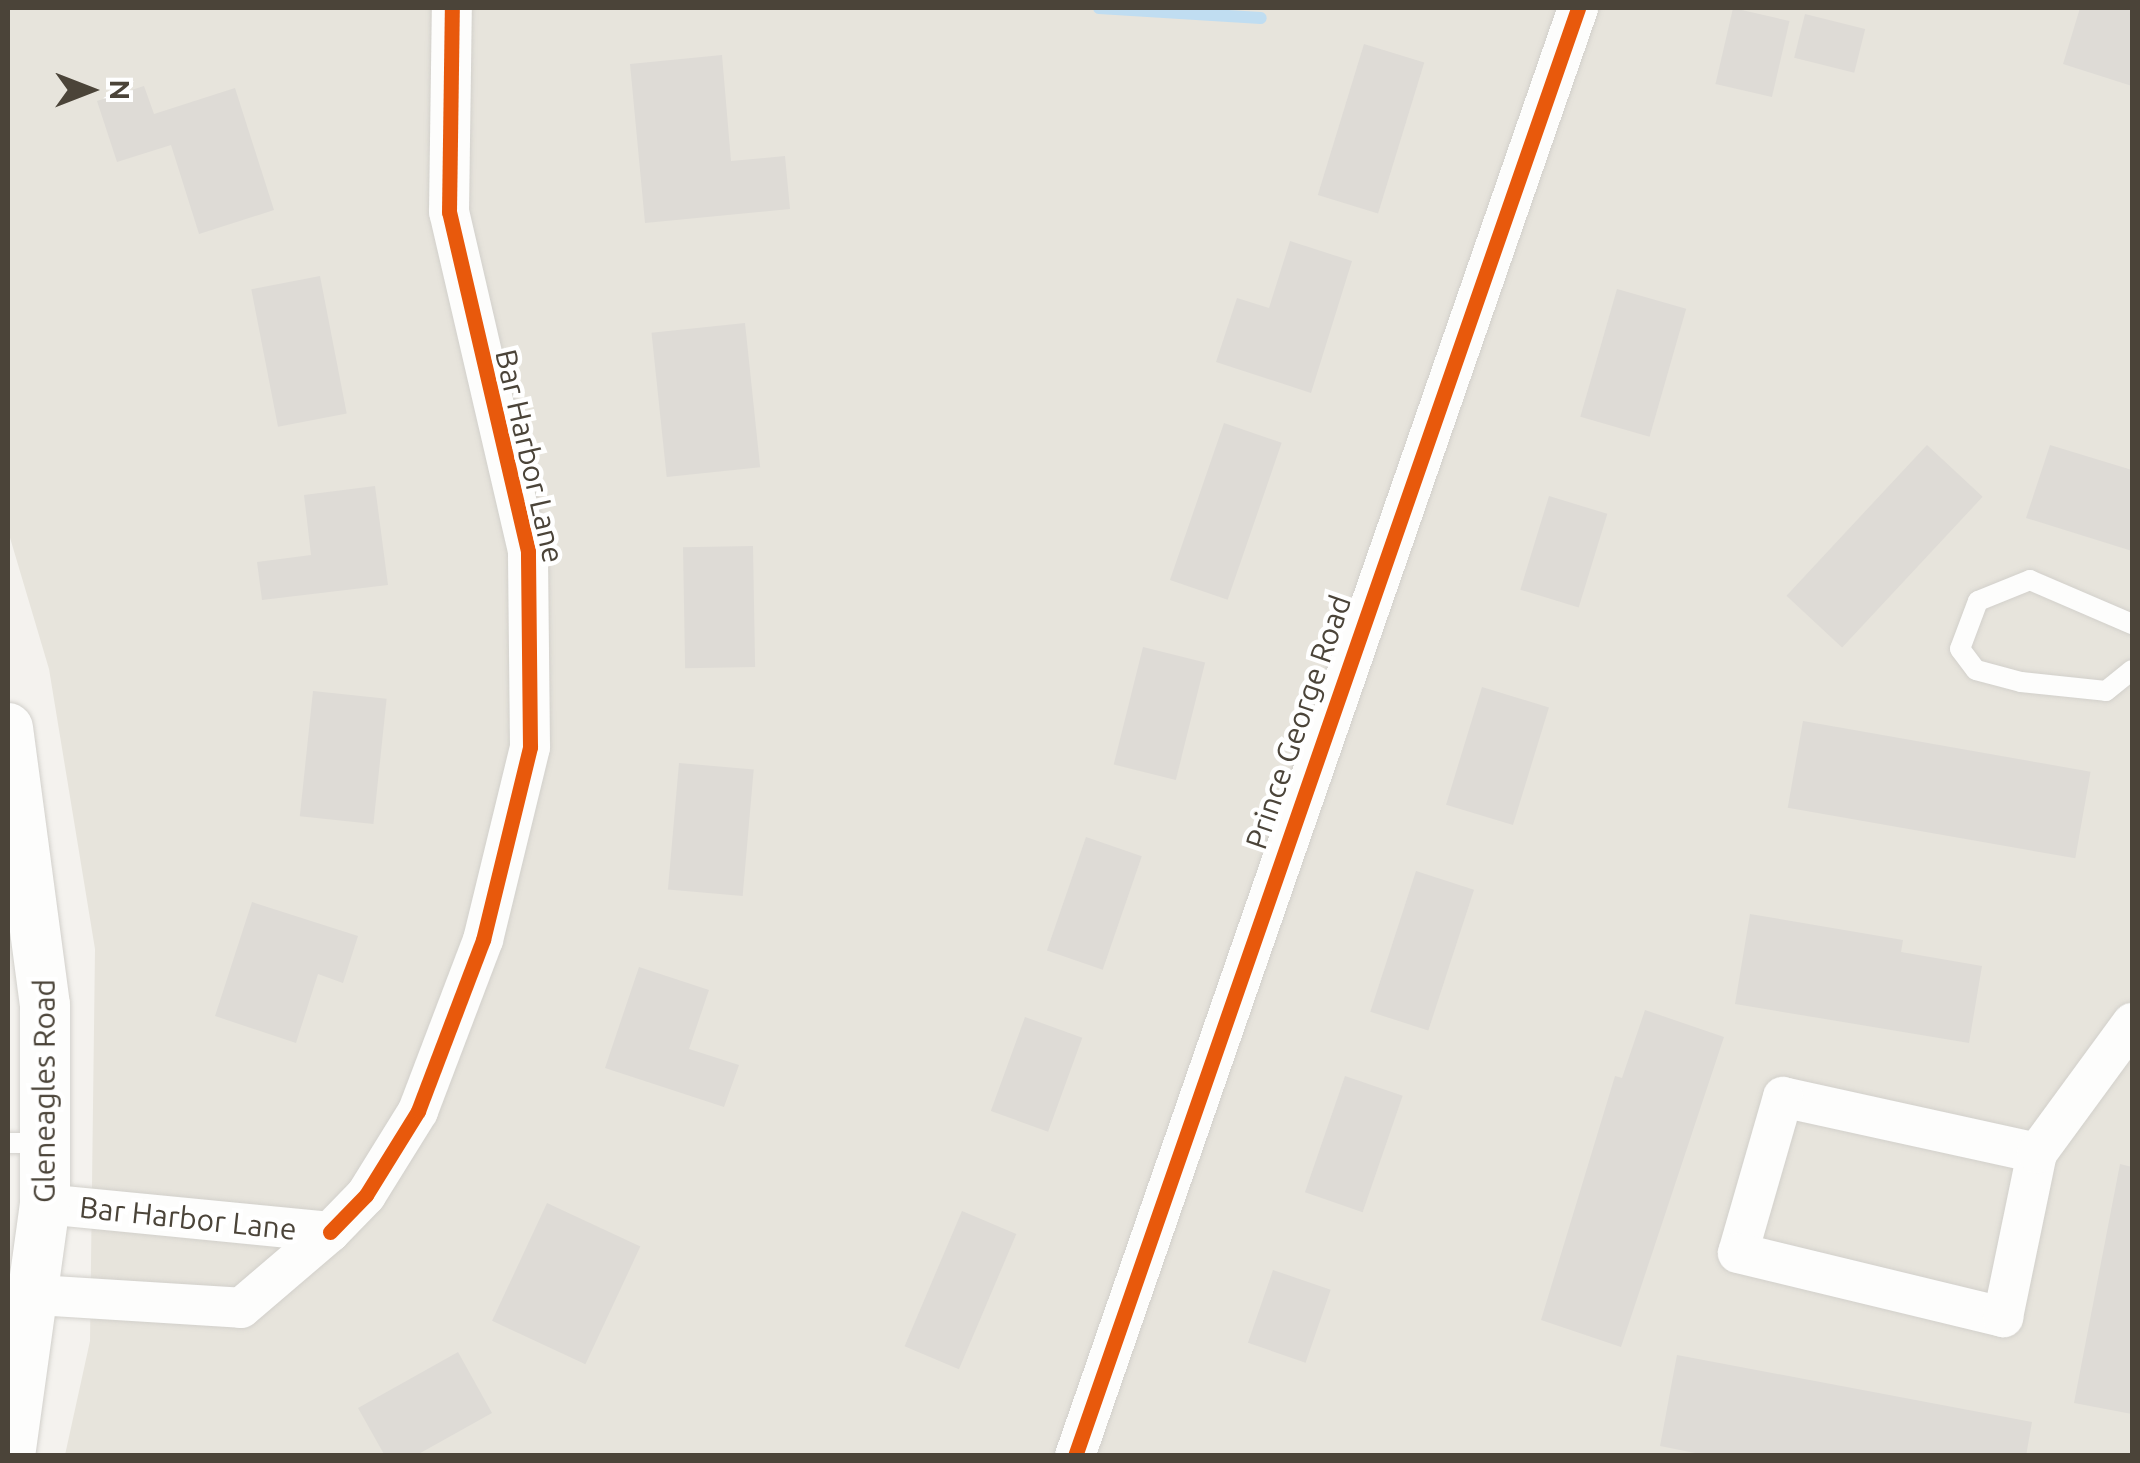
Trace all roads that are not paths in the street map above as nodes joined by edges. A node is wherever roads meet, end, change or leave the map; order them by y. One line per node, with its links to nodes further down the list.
1 (452, 8): 10 (street, Bar Harbor Lane)
2 (1578, 8): 13 (street, Prince George Road)
3 (2132, 624): 4 (lane)
4 (2132, 670)
5 (8, 728): 7 (street, Gleneagles Road)
6 (2132, 1022): 8 (street)
7 (26, 1143): 9 (street, Gleneagles Road)
8 (2037, 1153): 8 (street)
9 (45, 1204): 10 (street, Bar Harbor Lane); 11 (street, Gleneagles Road)
10 (330, 1232): 11 (street, Bar Harbor Lane)
11 (36, 1295): 12 (street, Gleneagles Road)
12 (10, 1456)
13 (1075, 1456)

